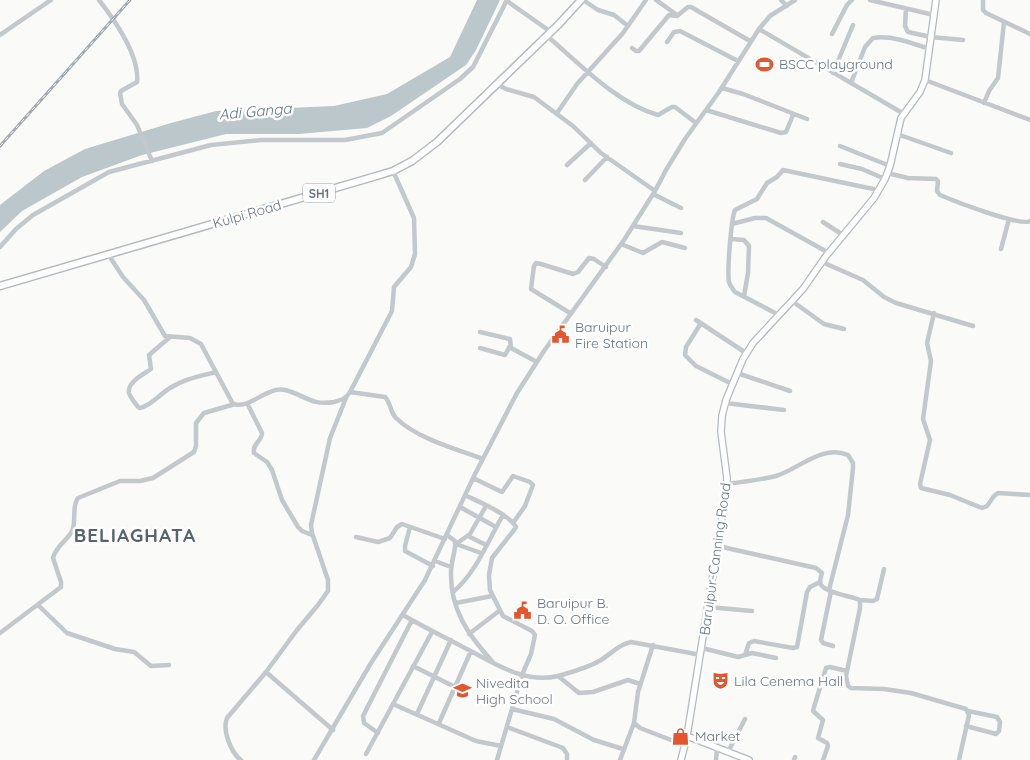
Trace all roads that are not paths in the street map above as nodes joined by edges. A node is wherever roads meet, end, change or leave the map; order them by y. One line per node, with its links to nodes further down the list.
1 (51, 0): 26 (street)
2 (98, 0): 53 (street)
3 (507, 0): 23 (street); 53 (street)
4 (582, 0): 21 (street); 23 (main road, Kulpi Road / SH1)
5 (638, 0): 14 (street)
6 (656, 0): 18 (street)
7 (781, 0): 15 (street)
8 (795, 0): 15 (street)
9 (852, 0): 24 (street)
10 (870, 0): 13 (street)
11 (936, 0): 17 (main road, Baruipur-Canning Road)
12 (983, 0): 19 (street)
13 (877, 1): 16 (street)
14 (645, 2): 21 (street)
15 (787, 6): 22 (street)
16 (906, 10): 17 (street); 27 (street)
17 (934, 15): 27 (main road, Baruipur-Canning Road)
18 (677, 16): 29 (street); 31 (street)
19 (1004, 22): 25 (street); 40 (street)
20 (853, 25): 35 (street)
21 (628, 26): 34 (street)
22 (759, 29): 29 (street); 35 (street)
23 (549, 34): 34 (street); 38 (main road, Kulpi Road / SH1)
24 (832, 34)
25 (1030, 34)
26 (0, 35)
27 (931, 37): 28 (street); 32 (main road, Baruipur-Canning Road)
28 (963, 40)
29 (750, 41): 33 (street)
30 (667, 42): 33 (street)
31 (632, 48)
32 (929, 49): 36 (main road, Baruipur-Canning Road); 37 (street)
33 (738, 61): 39 (street)
34 (588, 72): 42 (street); 47 (street)
35 (833, 72): 37 (street)
36 (925, 80): 40 (street); 43 (main road, Baruipur-Canning Road)
37 (851, 83): 43 (street)
38 (497, 84): 42 (street); 57 (main road, Kulpi Road / SH1)
39 (722, 88): 41 (street); 44 (street)
40 (984, 103): 46 (street)
41 (706, 110): 44 (street); 47 (street)
42 (557, 113): 49 (street)
43 (904, 114): 48 (main road, Baruipur-Canning Road)
44 (793, 115): 45 (street)
45 (807, 120)
46 (1030, 120)
47 (696, 123): 61 (street)
48 (897, 134): 51 (street); 56 (main road, Baruipur-Canning Road)
49 (591, 143): 52 (street); 55 (street)
50 (840, 146): 56 (street)
51 (951, 153)
52 (607, 158): 59 (street); 61 (street)
53 (152, 162): 72 (street)
54 (840, 164): 58 (street)
55 (567, 165)
56 (890, 166): 58 (main road, Baruipur-Canning Road)
57 (393, 171): 76 (main road, Kulpi Road / SH1); 99 (street)
58 (886, 176): 60 (main road, Baruipur-Canning Road); 63 (street)
59 (585, 180)
60 (878, 190): 66 (street); 69 (main road, Baruipur-Canning Road)
61 (654, 193): 62 (street); 67 (street)
62 (681, 208)
63 (1009, 219): 64 (street); 74 (street)
64 (1030, 221)
65 (823, 222): 69 (street)
66 (732, 224): 70 (street); 75 (street)
67 (633, 226): 68 (street); 71 (street)
68 (681, 233)
69 (843, 235): 75 (main road, Baruipur-Canning Road)
70 (731, 239): 80 (street); 80 (street)
71 (621, 244): 73 (street); 78 (street)
72 (0, 247)
73 (685, 248)
74 (1001, 249)
75 (828, 253): 77 (main road, Baruipur-Canning Road)
76 (108, 254): 79 (main road, Kulpi Road / SH1); 90 (street)
77 (822, 262): 81 (main road, Baruipur-Canning Road); 83 (street)
78 (606, 267): 82 (street); 82 (street)
79 (0, 286)
80 (744, 296): 84 (street)
81 (792, 301): 84 (main road, Baruipur-Canning Road); 88 (street)
82 (570, 313): 94 (street)
83 (934, 313): 87 (street); 108 (street)
84 (779, 315): 93 (main road, Baruipur-Canning Road)
85 (696, 320): 86 (street)
86 (701, 323): 93 (street); 97 (street)
87 (974, 326)
88 (844, 329)
89 (480, 332): 91 (street)
90 (170, 337): 95 (street); 95 (street)
91 (510, 346): 92 (street); 94 (street)
92 (480, 348)
93 (746, 353): 96 (main road, Baruipur-Canning Road)
94 (537, 362): 104 (street)
95 (216, 372): 102 (street)
96 (737, 372): 97 (main road, Baruipur-Canning Road); 98 (street)
97 (732, 384): 101 (main road, Baruipur-Canning Road)
98 (790, 391)
99 (348, 394): 100 (street); 104 (street); 116 (street)
100 (247, 403): 102 (street); 116 (street)
101 (725, 403): 103 (street); 106 (main road, Baruipur-Canning Road)
102 (235, 404): 133 (street)
103 (784, 410)
104 (483, 459): 105 (street)
105 (473, 478): 107 (street); 113 (street)
106 (726, 484): 122 (main road, Baruipur-Canning Road); 128 (street)
107 (466, 495): 109 (street); 110 (street)
108 (1030, 495)
109 (486, 506): 111 (street); 112 (street)
110 (460, 507): 112 (street); 119 (street)
111 (502, 515): 113 (street); 115 (street)
112 (480, 518): 115 (street); 117 (street)
113 (513, 523): 130 (street)
114 (410, 527): 118 (street); 119 (street); 124 (street)
115 (496, 527): 121 (street)
116 (312, 535): 153 (street)
117 (468, 536): 120 (street); 121 (street)
118 (356, 537)
119 (446, 537): 120 (street); 124 (street)
120 (456, 544): 123 (street); 125 (street)
121 (486, 545): 123 (street)
122 (718, 546): 127 (street); 134 (main road, Baruipur-Canning Road)
123 (481, 553): 129 (street)
124 (434, 564): 125 (street); 137 (street)
125 (451, 568): 129 (street)
126 (884, 569): 131 (street)
127 (820, 582): 128 (street); 147 (street)
128 (830, 590): 131 (street); 144 (street)
129 (453, 592): 132 (street)
130 (492, 596): 132 (street); 135 (street)
131 (860, 600): 152 (street)
132 (456, 603): 141 (street)
133 (38, 605): 140 (street); 150 (street)
134 (708, 607): 136 (street); 146 (main road, Baruipur-Canning Road)
135 (499, 611): 141 (street); 154 (street)
136 (752, 611)
137 (403, 615): 138 (street); 168 (street)
138 (412, 620): 139 (street); 169 (street)
139 (432, 632): 142 (street); 151 (street)
140 (0, 633)
141 (469, 634): 149 (street)
142 (451, 640): 145 (street); 156 (street)
143 (653, 645): 146 (street); 155 (street); 157 (street)
144 (833, 646)
145 (471, 651): 149 (street); 158 (street)
146 (701, 651): 147 (street); 170 (main road, Baruipur-Canning Road)
147 (744, 654): 148 (street)
148 (776, 658)
149 (495, 663): 154 (street)
150 (170, 665)
151 (413, 666): 156 (street); 159 (street)
152 (847, 671): 161 (street); 185 (street)
153 (266, 672): 168 (street); 177 (street)
154 (522, 675): 155 (street); 160 (street)
155 (558, 676): 157 (street)
156 (435, 677): 158 (street); 162 (street)
157 (640, 684): 165 (street)
158 (455, 687): 164 (street)
159 (393, 704): 162 (street); 169 (street)
160 (512, 709): 167 (street); 174 (street)
161 (968, 711): 166 (street); 166 (street)
162 (418, 714): 164 (street)
163 (745, 718): 175 (street)
164 (438, 723): 172 (street)
165 (634, 723): 171 (street); 174 (street)
166 (966, 726): 186 (street)
167 (507, 727): 172 (street); 180 (street)
168 (333, 730): 178 (street)
169 (378, 733): 176 (street)
170 (687, 736): 171 (main road, Baruipur-Canning Road); 173 (main road)
171 (684, 745): 182 (main road, Baruipur-Canning Road)
172 (501, 746): 179 (street)
173 (717, 748): 175 (main road); 183 (street)
174 (623, 750): 181 (street)
175 (728, 752): 184 (main road)
176 (366, 754)
177 (241, 760)
178 (314, 760)
179 (497, 760)
180 (567, 760)
181 (620, 760)
182 (681, 760)
183 (716, 760)
184 (749, 760)
185 (823, 760)
186 (959, 760)

